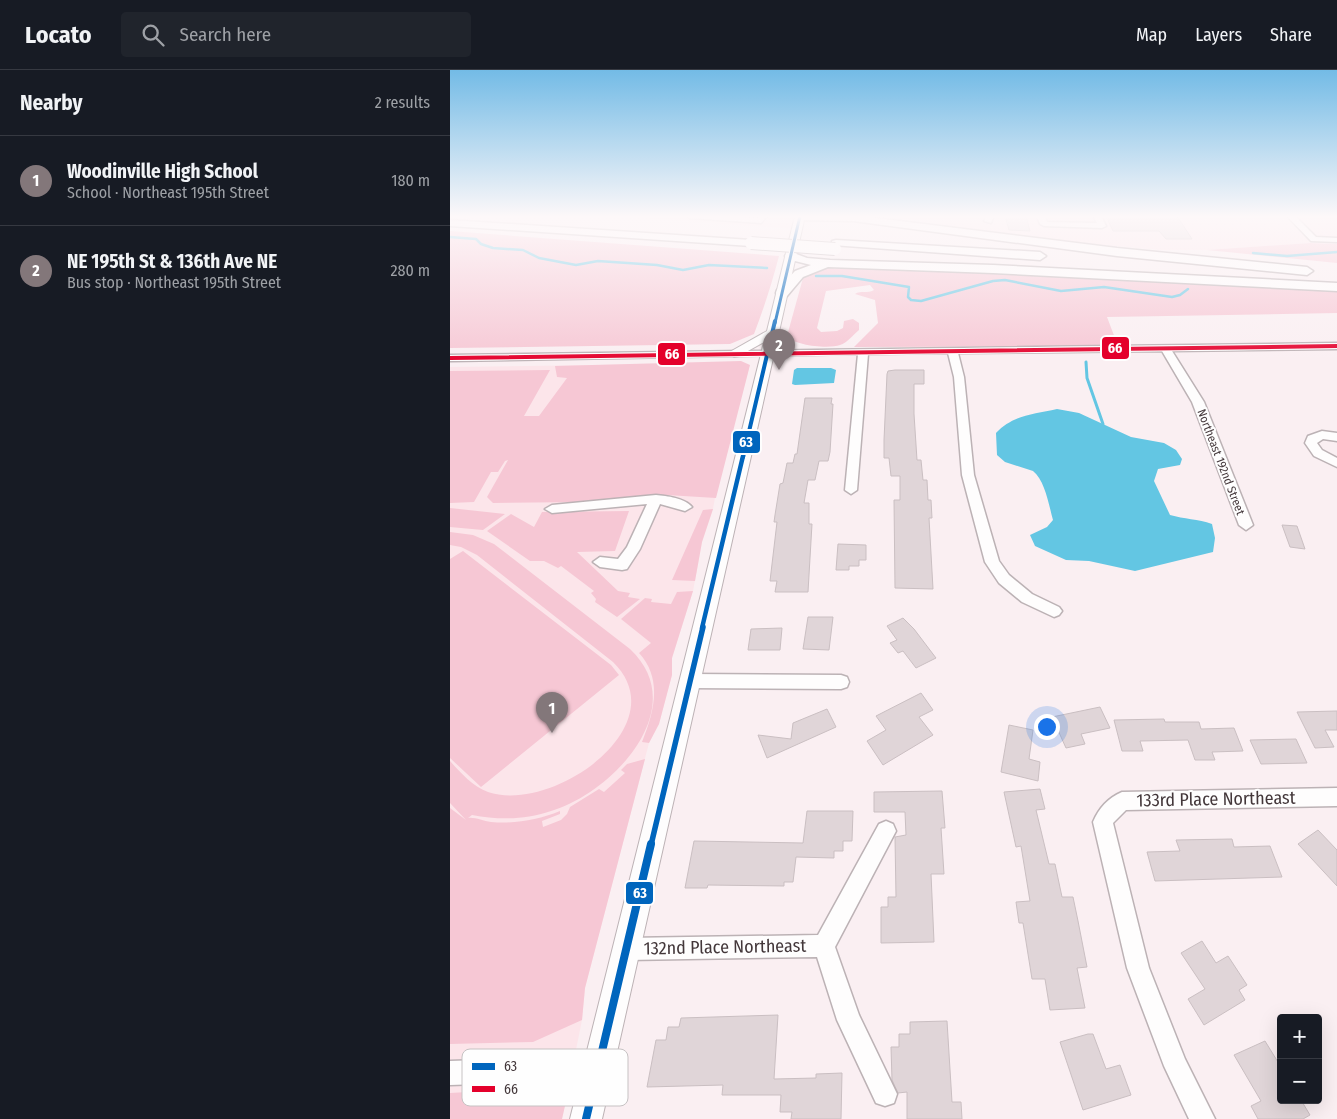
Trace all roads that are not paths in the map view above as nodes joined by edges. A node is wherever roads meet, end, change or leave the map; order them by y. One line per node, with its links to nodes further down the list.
1 (789, 265): 9 (main road)
2 (827, 265): 9 (highway)
3 (852, 265): 7 (highway)
4 (1064, 265): 7 (highway)
5 (1193, 265): 6 (highway)
6 (1247, 265)
7 (1293, 284): 8 (highway)
8 (1337, 287)
9 (782, 293): 10 (main road)
10 (769, 343): 14 (street); 15 (main road); 15 (street); 26 (main road)
11 (1337, 346): 12 (street)
12 (1165, 348): 13 (street); 23 (street, Northeast 192nd Street)
13 (952, 350): 14 (street); 25 (street)
14 (863, 351): 19 (street)
15 (734, 353): 16 (street)
16 (450, 358)
17 (1337, 437): 18 (street)
18 (1337, 463)
19 (851, 490)
20 (656, 499): 21 (street); 22 (street); 24 (street)
21 (685, 507)
22 (552, 509)
23 (1246, 525)
24 (600, 562)
25 (1054, 611)
26 (690, 681): 27 (street); 31 (main road)
27 (841, 682)
28 (1337, 797): 36 (street, 133rd Place Northeast)
29 (886, 831): 30 (street)
30 (824, 946): 31 (street, 132nd Place Northeast); 33 (street)
31 (626, 948): 32 (main road)
32 (602, 1049)
33 (885, 1094)
34 (589, 1106): 35 (main road)
35 (586, 1119)
36 (1202, 1119)

